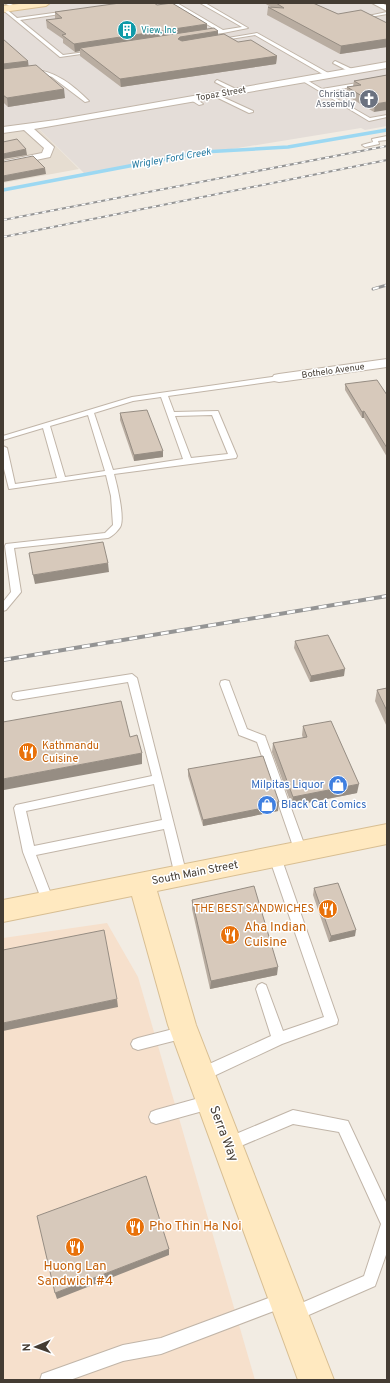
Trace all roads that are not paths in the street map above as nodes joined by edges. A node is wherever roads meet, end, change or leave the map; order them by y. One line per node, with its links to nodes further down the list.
1 (6, 3): 6 (lane)
2 (46, 3): 6 (main road)
3 (174, 3): 13 (lane)
4 (202, 3): 13 (lane)
5 (376, 3): 8 (street)
6 (15, 8): 7 (main road)
7 (3, 9): 12 (lane)
8 (387, 9)
9 (69, 12): 12 (lane)
10 (387, 14): 11 (lane)
11 (370, 16)
12 (17, 19): 16 (lane)
13 (223, 32): 14 (lane)
14 (200, 35)
15 (212, 41): 21 (lane)
16 (100, 50)
17 (335, 62): 19 (lane)
18 (387, 65): 19 (street, Topaz Street)
19 (352, 71): 21 (street, Topaz Street)
20 (24, 72): 28 (lane)
21 (328, 76): 24 (street, Topaz Street)
22 (387, 79): 25 (lane)
23 (218, 80): 26 (lane)
24 (303, 80): 25 (lane); 26 (street, Topaz Street)
25 (321, 91): 30 (lane)
26 (236, 92): 27 (street, Topaz Street)
27 (216, 95): 29 (lane); 31 (street, Topaz Street)
28 (87, 101)
29 (251, 112)
30 (387, 116)
31 (26, 127): 32 (street, Topaz Street); 35 (street)
32 (3, 130)
33 (387, 138): 34 (lane)
34 (365, 145)
35 (3, 164)
36 (386, 364): 37 (street, Bothelo Avenue)
37 (279, 378): 38 (lane)
38 (164, 395): 39 (lane); 40 (lane)
39 (90, 411): 41 (lane); 45 (lane)
40 (171, 414): 44 (lane); 44 (lane)
41 (46, 425): 42 (lane); 46 (lane)
42 (3, 438)
43 (3, 448): 46 (lane)
44 (188, 461): 45 (lane)
45 (110, 473): 46 (lane); 47 (lane)
46 (62, 480)
47 (3, 608)
48 (225, 684): 54 (lane)
49 (17, 696): 50 (lane)
50 (158, 779): 51 (lane); 53 (lane)
51 (169, 823): 53 (lane); 56 (lane)
52 (387, 834): 54 (main road, South Main Street)
53 (29, 852): 58 (lane)
54 (301, 852): 55 (main road, South Main Street)
55 (275, 857): 56 (main road, South Main Street); 62 (lane)
56 (182, 876): 57 (main road, South Main Street)
57 (142, 884): 58 (main road, South Main Street); 61 (main road, Serra Way)
58 (48, 902): 59 (main road, South Main Street)
59 (3, 911)
60 (262, 989): 62 (lane)
61 (185, 1032): 63 (lane); 64 (main road, Serra Way)
62 (279, 1039): 64 (lane)
63 (138, 1044)
64 (206, 1089): 65 (lane); 66 (main road, Serra Way)
65 (156, 1117)
66 (227, 1144): 67 (lane); 69 (main road, Serra Way)
67 (387, 1220)
68 (387, 1229): 69 (lane)
69 (290, 1307): 70 (lane); 71 (main road, Serra Way)
70 (48, 1380)
71 (316, 1380)

